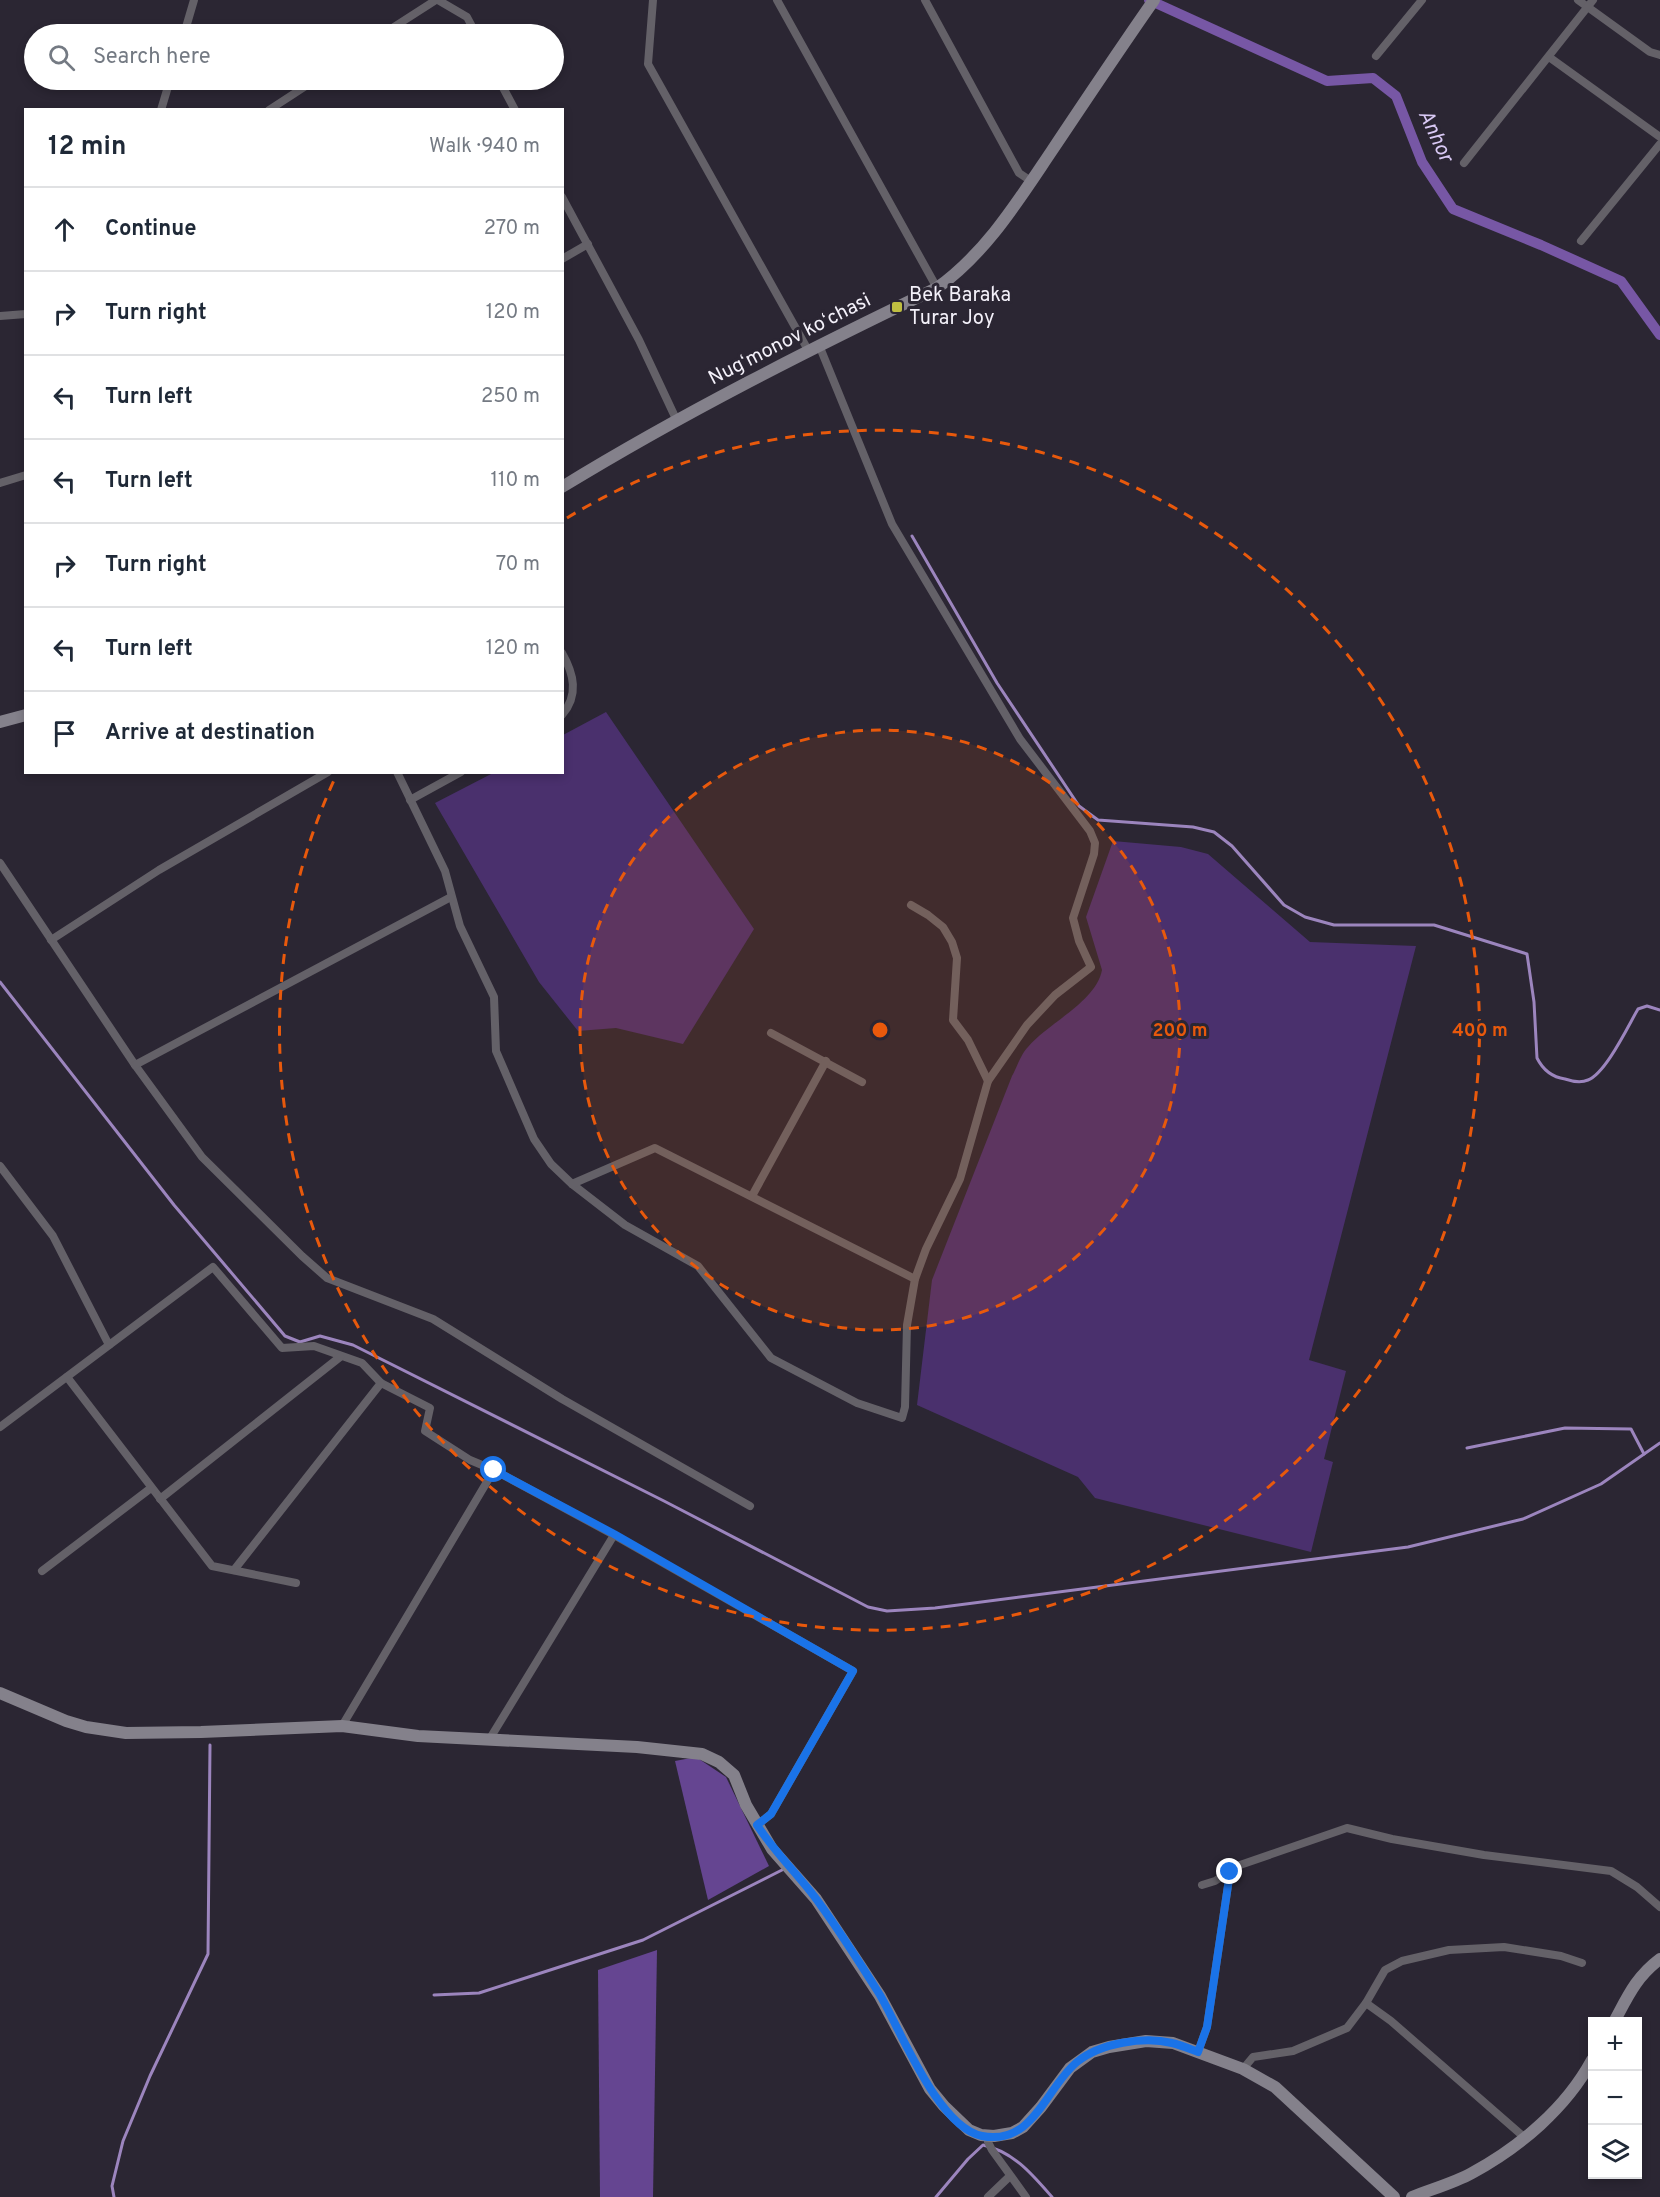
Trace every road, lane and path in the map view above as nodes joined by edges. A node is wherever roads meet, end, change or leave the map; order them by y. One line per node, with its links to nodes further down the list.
1 (194, 0): 10 (street)
2 (437, 0): 11 (street); 12 (street)
3 (653, 0): 33 (street)
4 (777, 0): 30 (street)
5 (925, 0): 25 (street)
6 (1154, 0): 25 (street, Nugʻmonov koʻchasi)
7 (1422, 0): 14 (street)
8 (1578, 0): 9 (street)
9 (1590, 3): 13 (street); 15 (street)
10 (187, 24)
11 (400, 24)
12 (471, 24)
13 (1660, 55)
14 (1376, 56)
15 (1549, 57): 22 (street); 24 (street)
16 (167, 90): 19 (street)
17 (300, 90): 20 (street)
18 (504, 90): 21 (street)
19 (162, 108)
20 (273, 108)
21 (514, 108)
22 (1660, 137)
23 (1660, 144): 27 (street)
24 (1464, 162)
25 (1031, 181): 30 (street, Nugʻmonov koʻchasi)
26 (564, 201): 28 (street)
27 (1581, 241)
28 (588, 244): 29 (street); 34 (street)
29 (564, 258)
30 (938, 288): 33 (street, Nugʻmonov koʻchasi)
31 (24, 314): 32 (street)
32 (0, 316)
33 (813, 347): 34 (street, Nugʻmonov koʻchasi); 54 (street)
34 (677, 421): 37 (street, Nugʻmonov koʻchasi)
35 (24, 476): 36 (street)
36 (0, 483)
37 (564, 486)
38 (564, 656): 39 (street)
39 (564, 713)
40 (24, 716): 41 (street)
41 (0, 722)
42 (325, 774): 49 (street)
43 (398, 774): 45 (street)
44 (457, 774): 45 (street)
45 (410, 800): 47 (street)
46 (0, 863): 49 (street)
47 (451, 897): 52 (street); 56 (street)
48 (911, 905): 54 (street)
49 (51, 940): 52 (street)
50 (771, 1033): 51 (street)
51 (826, 1061): 53 (street); 57 (street)
52 (135, 1065): 67 (street)
53 (862, 1082)
54 (988, 1082): 58 (street)
55 (2, 1171): 59 (street)
56 (572, 1184): 57 (street); 58 (street)
57 (752, 1196): 58 (street)
58 (915, 1279)
59 (109, 1345): 60 (street); 61 (street)
60 (340, 1357): 62 (street); 66 (street)
61 (67, 1377): 63 (street); 65 (street)
62 (381, 1383): 64 (street); 69 (street)
63 (0, 1427)
64 (494, 1470): 68 (street); 73 (street)
65 (151, 1488): 66 (street); 70 (street)
66 (160, 1499): 69 (street)
67 (750, 1506)
68 (614, 1534): 74 (street); 75 (street)
69 (234, 1569): 71 (street)
70 (42, 1571)
71 (296, 1583)
72 (0, 1693): 73 (street)
73 (342, 1726): 74 (street)
74 (489, 1740): 75 (street)
75 (757, 1825): 87 (street)
76 (1230, 1872): 77 (street); 78 (street); 83 (street)
77 (1202, 1885)
78 (1660, 1907)
79 (1660, 1959): 82 (street)
80 (1582, 1963): 81 (street)
81 (1366, 2003): 84 (street); 86 (street)
82 (1617, 2017)
83 (1198, 2052): 84 (street); 87 (street)
84 (1243, 2069): 91 (street)
85 (1588, 2069): 86 (street)
86 (1524, 2137): 92 (street)
87 (990, 2143): 88 (street)
88 (1010, 2176): 89 (street); 90 (street)
89 (988, 2197)
90 (1026, 2197)
91 (1394, 2197)
92 (1412, 2197)

